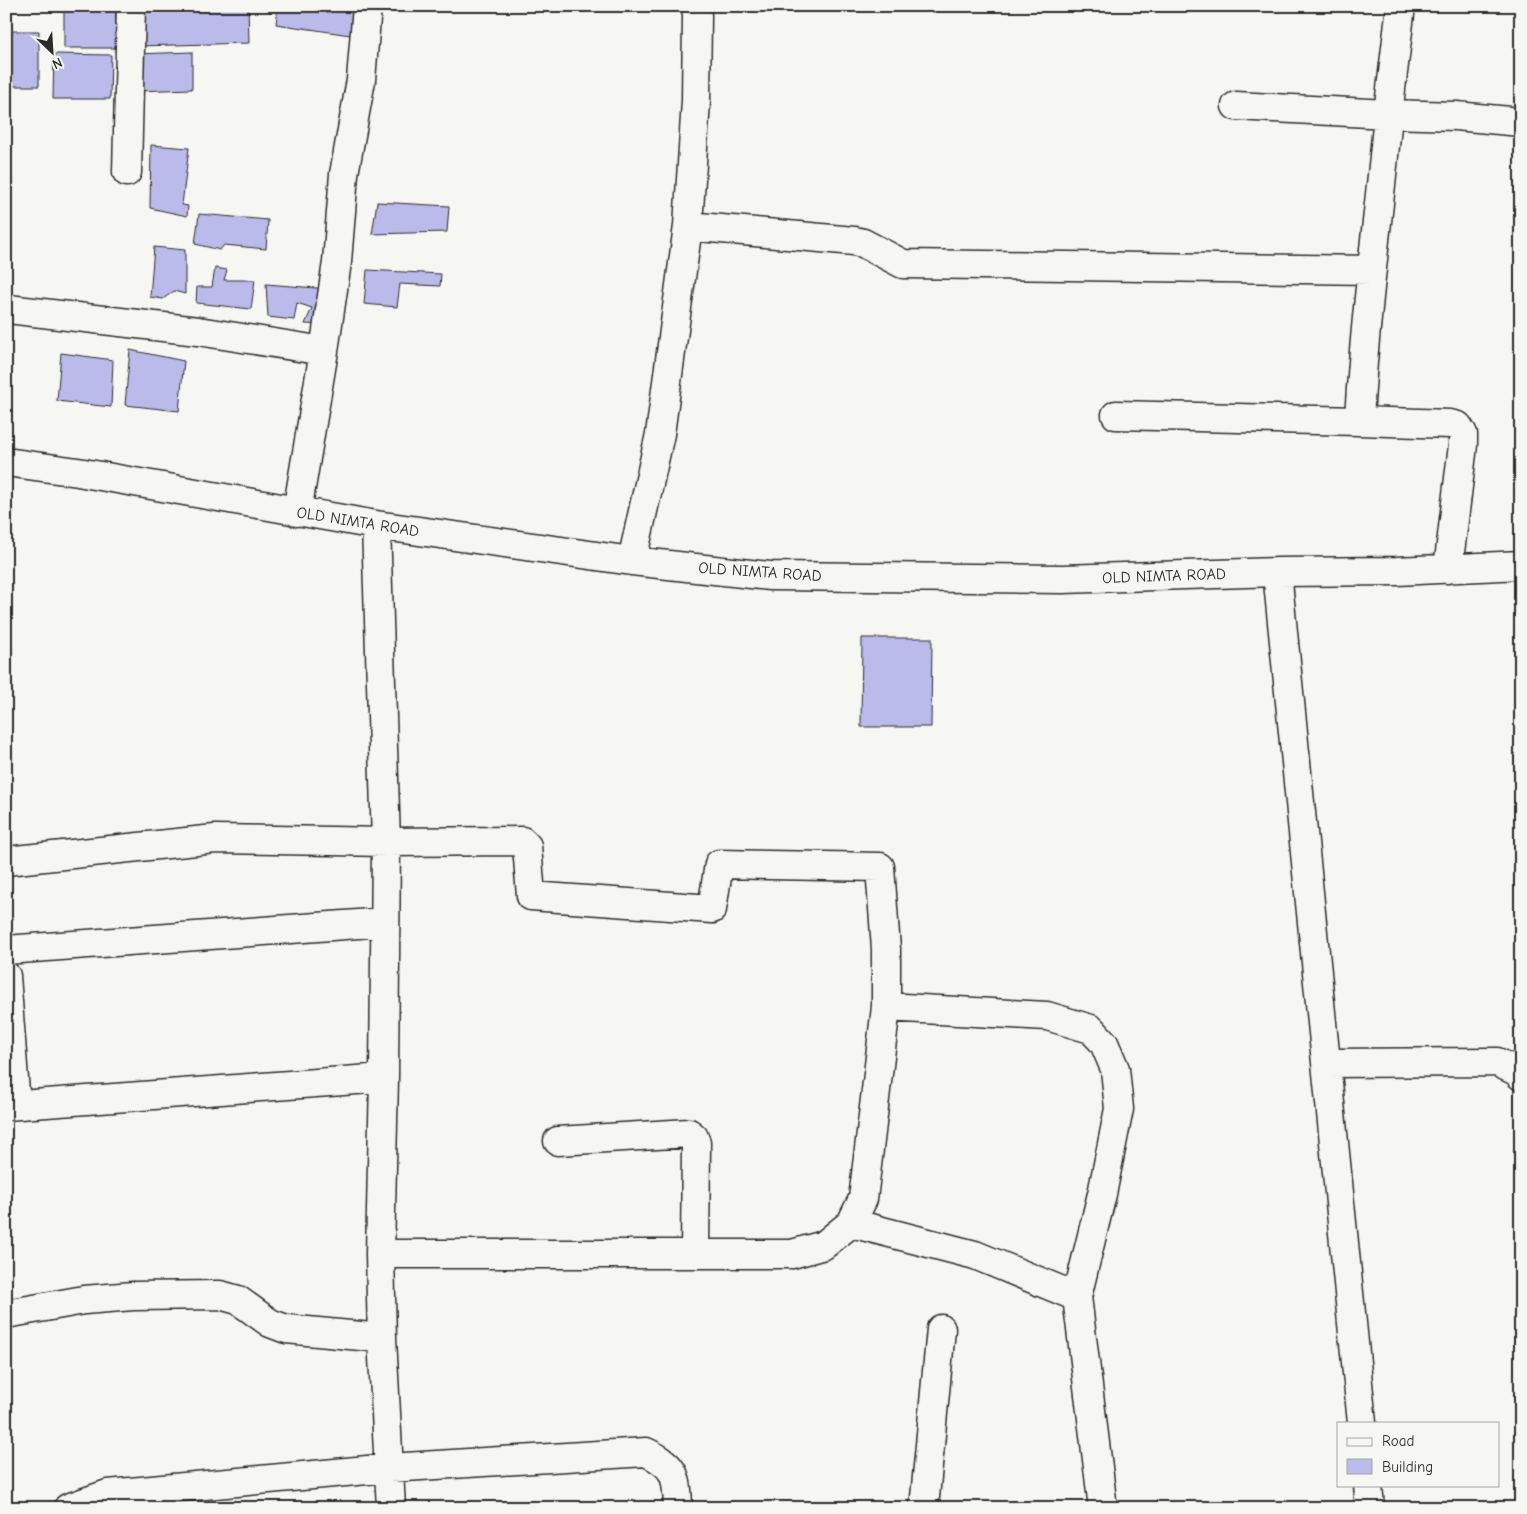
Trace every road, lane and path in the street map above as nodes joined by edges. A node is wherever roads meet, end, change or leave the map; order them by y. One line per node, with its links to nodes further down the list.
1 (131, 6): 8 (street)
2 (366, 6): 12 (street)
3 (696, 6): 9 (street)
4 (1401, 6): 6 (street)
5 (1236, 106): 6 (street)
6 (1388, 114): 7 (street); 10 (street)
7 (1521, 122)
8 (127, 172)
9 (688, 226): 10 (street); 18 (street)
10 (1372, 270): 14 (street)
11 (8, 309): 12 (street)
12 (324, 351): 16 (street)
13 (1116, 415): 14 (street)
14 (1358, 421): 20 (street)
15 (6, 462): 16 (street, OLD NIMTA ROAD)
16 (297, 512): 17 (street, OLD NIMTA ROAD)
17 (376, 525): 18 (street, OLD NIMTA ROAD); 22 (street)
18 (632, 561): 21 (street, OLD NIMTA ROAD)
19 (1521, 565): 20 (street, OLD NIMTA ROAD)
20 (1448, 569): 21 (street, OLD NIMTA ROAD)
21 (1276, 572): 28 (street)
22 (386, 842): 23 (street); 24 (street); 27 (street)
23 (6, 860)
24 (385, 922): 25 (street); 30 (street)
25 (6, 950)
26 (6, 976): 31 (street)
27 (886, 1007): 33 (street); 36 (street)
28 (1326, 1064): 29 (street); 40 (street)
29 (1521, 1076)
30 (384, 1078): 31 (street); 34 (street)
31 (11, 1106)
32 (558, 1141): 35 (street)
33 (851, 1223): 35 (street); 36 (street)
34 (380, 1254): 35 (street); 39 (street)
35 (695, 1254)
36 (1077, 1297): 47 (street)
37 (6, 1314): 39 (street)
38 (940, 1329): 46 (street)
39 (382, 1338): 41 (street)
40 (1362, 1422)
41 (389, 1468): 43 (street); 44 (street); 45 (street)
42 (1368, 1486): 48 (street)
43 (68, 1508)
44 (391, 1508)
45 (678, 1508)
46 (924, 1508)
47 (1103, 1508)
48 (1370, 1508)

